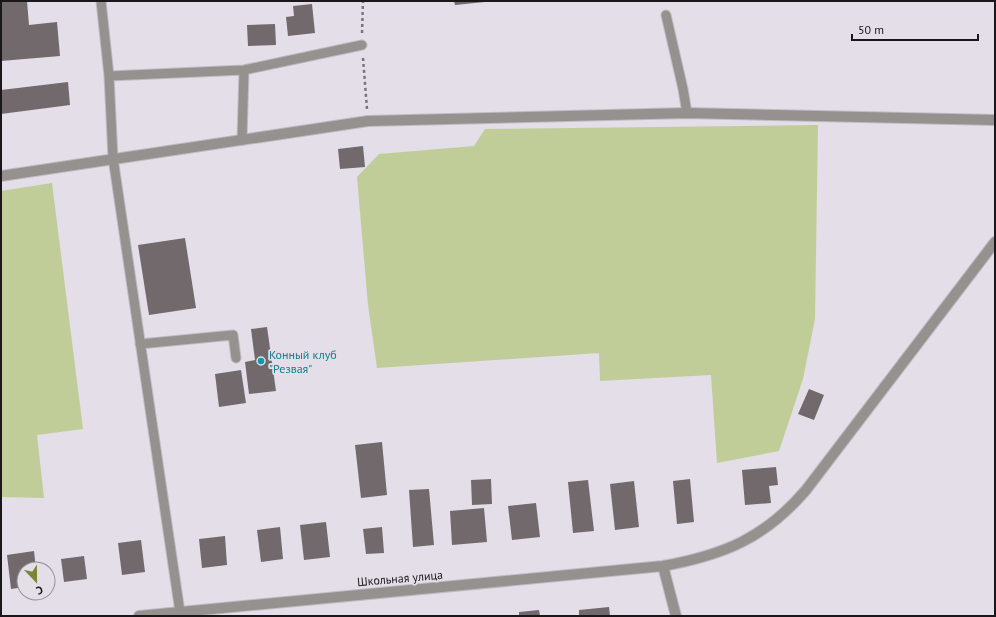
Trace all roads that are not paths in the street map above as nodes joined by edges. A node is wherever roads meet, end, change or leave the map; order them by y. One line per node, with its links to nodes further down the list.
1 (100, 1): 5 (lane)
2 (666, 15): 6 (lane)
3 (362, 45): 4 (lane)
4 (244, 70): 5 (lane); 8 (lane)
5 (109, 76): 9 (lane)
6 (687, 113): 7 (street); 8 (street)
7 (995, 120)
8 (242, 140): 9 (street)
9 (112, 158): 10 (street); 12 (lane)
10 (1, 176)
11 (995, 242): 14 (street, Школьная улица)
12 (140, 344): 13 (lane); 15 (lane)
13 (236, 358)
14 (663, 566): 15 (street, Школьная улица); 17 (street)
15 (180, 612): 16 (street, Школьная улица)
16 (139, 616)
17 (676, 616)

